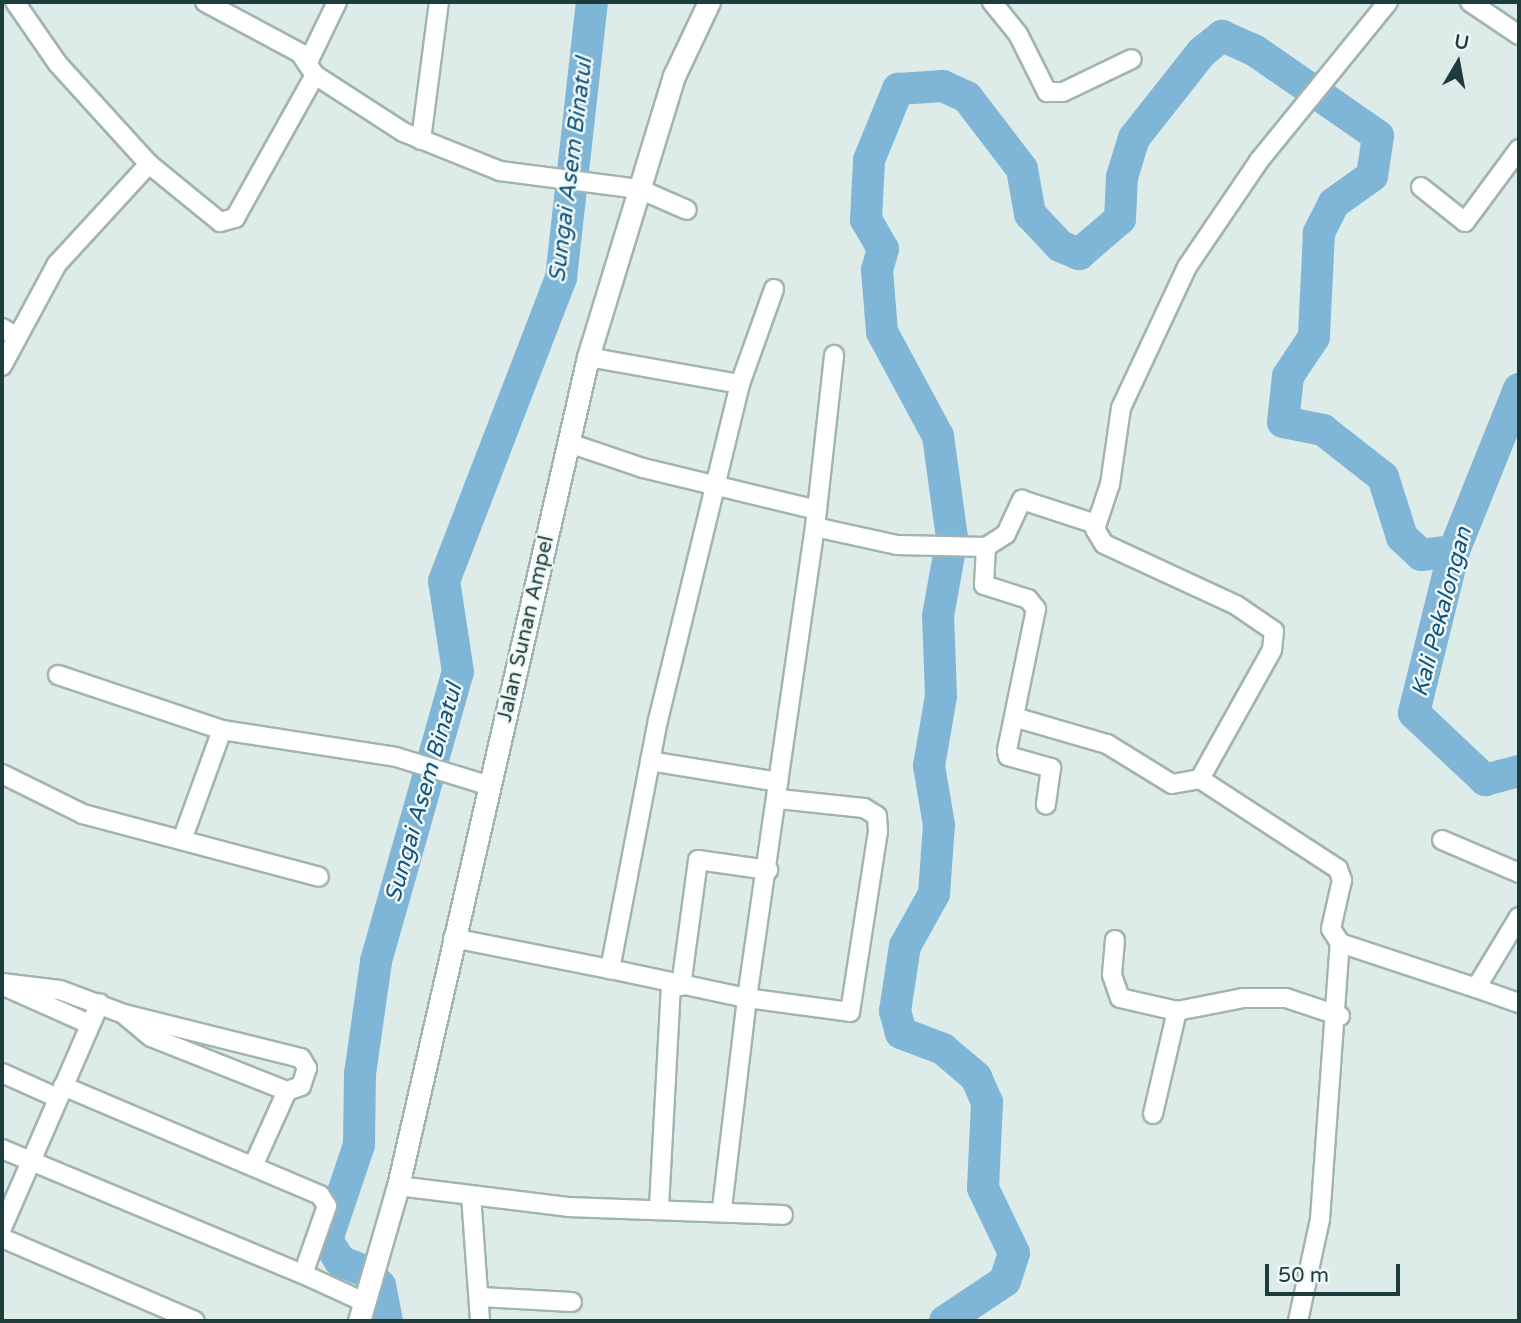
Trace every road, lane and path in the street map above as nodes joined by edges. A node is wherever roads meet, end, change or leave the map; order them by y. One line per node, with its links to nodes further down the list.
1 (15, 2): 14 (street)
2 (205, 2): 11 (street)
3 (337, 2): 11 (street)
4 (439, 2): 12 (street)
5 (709, 2): 16 (street, Jalan Sunan Ampel)
6 (992, 2): 10 (street)
7 (1388, 2): 27 (street)
8 (1470, 2): 9 (street)
9 (1519, 35)
10 (1132, 58)
11 (311, 68): 12 (street); 14 (street)
12 (421, 140): 16 (street)
13 (1519, 149): 15 (street)
14 (149, 164): 19 (street)
15 (1421, 187)
16 (639, 188): 17 (street); 21 (street, Jalan Sunan Ampel)
17 (687, 210)
18 (774, 289): 23 (street)
19 (9, 332): 22 (street)
20 (834, 355): 26 (street)
21 (588, 358): 23 (street); 24 (street, Jalan Sunan Ampel)
22 (2, 366)
23 (740, 384): 25 (street)
24 (569, 443): 25 (street); 35 (street, Jalan Sunan Ampel)
25 (719, 488): 26 (street); 32 (street)
26 (816, 519): 28 (street); 36 (street)
27 (1096, 524): 28 (street); 34 (street)
28 (986, 547): 30 (street)
29 (58, 675): 31 (street)
30 (1014, 716): 34 (street); 37 (street)
31 (222, 730): 35 (street); 38 (street)
32 (650, 761): 36 (street); 47 (street)
33 (2, 774): 38 (street)
34 (1200, 779): 46 (street)
35 (490, 786): 44 (street, Jalan Sunan Ampel)
36 (778, 790): 40 (street); 51 (street)
37 (1046, 805)
38 (182, 840): 42 (street)
39 (1442, 840): 41 (street)
40 (768, 870): 49 (street); 51 (street)
41 (1519, 873)
42 (320, 877)
43 (1519, 917): 50 (street)
44 (453, 938): 47 (street); 65 (street, Jalan Sunan Ampel)
45 (1115, 940): 54 (street)
46 (1340, 943): 50 (street); 56 (street)
47 (610, 969): 49 (street)
48 (2, 984): 52 (street); 57 (street)
49 (676, 985): 51 (street); 67 (street)
50 (1476, 988): 53 (street)
51 (747, 998): 68 (street)
52 (100, 1003): 55 (street); 57 (street)
53 (1519, 1003)
54 (1177, 1011): 56 (street); 61 (street)
55 (124, 1014): 59 (street); 59 (street)
56 (1340, 1016): 79 (street)
57 (89, 1024): 60 (street)
58 (2, 1073): 60 (street)
59 (287, 1091): 64 (street)
60 (60, 1092): 63 (street); 64 (street)
61 (1153, 1114)
62 (2, 1149): 63 (street)
63 (30, 1162): 70 (street); 72 (street)
64 (253, 1166): 72 (street)
65 (398, 1185): 66 (street); 75 (street, Jalan Sunan Ampel)
66 (471, 1195): 67 (street); 73 (street)
67 (659, 1207): 68 (street)
68 (722, 1208): 69 (street)
69 (783, 1215)
70 (2, 1228)
71 (2, 1238): 76 (street)
72 (303, 1274): 75 (street)
73 (480, 1297): 74 (street); 78 (street)
74 (572, 1302)
75 (363, 1305)
76 (170, 1316): 77 (street)
77 (195, 1321)
78 (480, 1321)
79 (1298, 1321)

